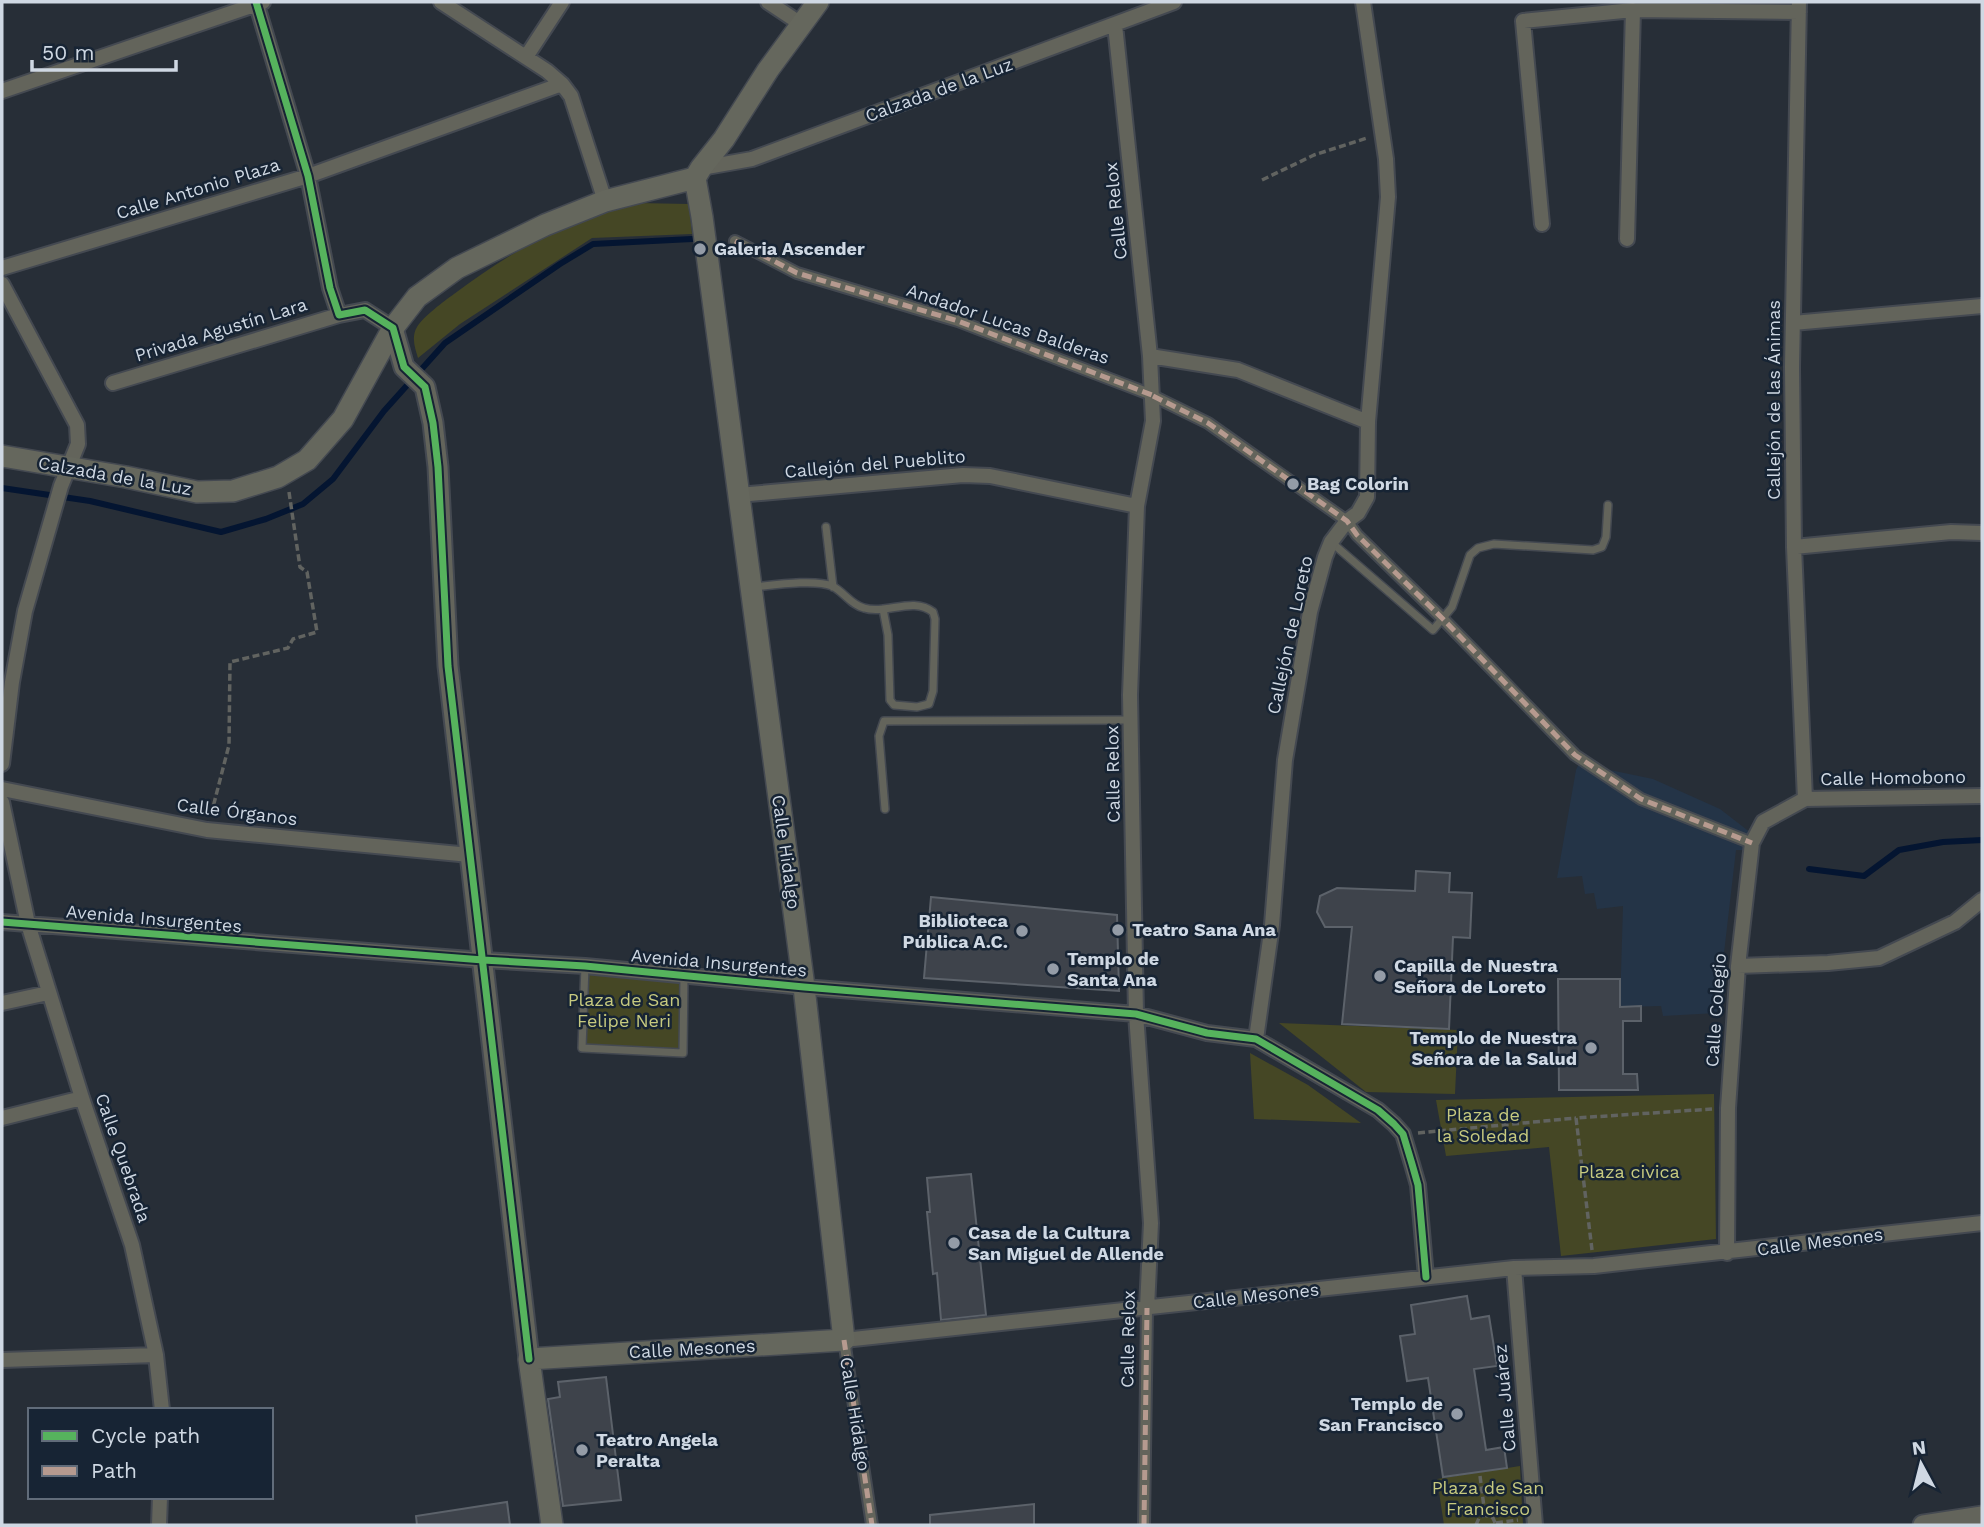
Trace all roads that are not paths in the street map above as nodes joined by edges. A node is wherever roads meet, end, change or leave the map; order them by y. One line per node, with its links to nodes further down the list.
1 (258, 2): 14 (street); 16 (street)
2 (441, 2): 12 (street)
3 (562, 2): 12 (street)
4 (768, 2): 10 (street)
5 (818, 2): 10 (main road)
6 (1174, 2): 11 (street, Calzada de la Luz)
7 (1363, 2): 30 (street, Callejón de Loreto)
8 (1799, 7): 9 (street); 25 (street, Callejón de las Ánimas)
9 (1633, 10): 18 (street); 19 (street)
10 (801, 24): 15 (main road)
11 (1115, 24): 15 (street, Calzada de la Luz); 27 (street, Calle Relox)
12 (527, 57): 13 (street)
13 (562, 84): 16 (street, Calle Antonio Plaza); 17 (street)
14 (2, 91)
15 (698, 173): 17 (main road, Calzada de la Luz); 33 (main road, Calle Hidalgo)
16 (308, 176): 21 (street, Calle Antonio Plaza); 24 (street)
17 (605, 201): 26 (main road, Calzada de la Luz)
18 (1542, 224)
19 (1628, 239)
20 (735, 242): 29 (street, Andador Lucas Balderas)
21 (2, 268)
22 (2, 284): 32 (street)
23 (1982, 306): 25 (street)
24 (339, 315): 26 (street, Privada Agustín Lara); 28 (street, Privada Agustín Lara)
25 (1793, 323): 40 (street, Callejón de las Ánimas)
26 (393, 328): 32 (main road, Calzada de la Luz); 53 (street)
27 (1150, 356): 29 (street, Calle Relox); 30 (street)
28 (113, 383)
29 (1153, 395): 35 (street, Calle Relox); 36 (street, Andador Lucas Balderas)
30 (1368, 422): 36 (street, Callejón de Loreto)
31 (2, 456): 32 (main road, Calzada de la Luz)
32 (65, 477): 46 (street)
33 (738, 495): 35 (street, Callejón del Pueblito); 41 (main road, Calle Hidalgo)
34 (1608, 505): 44 (lane)
35 (1138, 506): 45 (street, Calle Relox)
36 (1347, 521): 39 (street, Callejón de Loreto); 44 (street, Andador Lucas Balderas)
37 (826, 527): 42 (lane)
38 (1982, 533): 40 (street)
39 (1331, 542): 44 (lane); 65 (street, Callejón de Loreto)
40 (1794, 547): 49 (street, Callejón de las Ánimas)
41 (751, 587): 42 (lane); 61 (main road, Calle Hidalgo)
42 (833, 587): 43 (lane)
43 (883, 609): 43 (lane)
44 (1443, 619): 52 (street, Andador Lucas Balderas)
45 (1131, 720): 51 (lane); 64 (street, Calle Relox)
46 (2, 764)
47 (2, 789): 53 (street, Calle Órganos)
48 (1982, 796): 49 (street, Calle Homobono)
49 (1805, 799): 52 (street)
50 (2, 802): 56 (street, Calle Quebrada)
51 (885, 809)
52 (1752, 842): 59 (street, Calle Colegio)
53 (470, 855): 57 (street)
54 (1982, 900): 59 (street)
55 (2, 922): 56 (street, Avenida Insurgentes)
56 (27, 924): 57 (street, Avenida Insurgentes); 62 (street, Calle Quebrada)
57 (483, 960): 58 (street, Avenida Insurgentes); 75 (street)
58 (585, 966): 60 (street, Avenida Insurgentes); 60 (lane)
59 (1738, 966): 69 (street, Calle Colegio)
60 (684, 976): 61 (street, Avenida Insurgentes)
61 (804, 987): 64 (street, Avenida Insurgentes); 73 (main road, Calle Hidalgo)
62 (48, 993): 63 (street); 66 (street, Calle Quebrada)
63 (2, 1003)
64 (1136, 1014): 65 (street, Avenida Insurgentes); 72 (street, Calle Relox)
65 (1256, 1039): 71 (street, Avenida Insurgentes)
66 (82, 1098): 67 (street); 74 (street, Calle Quebrada)
67 (2, 1118)
68 (1982, 1223): 69 (street, Calle Mesones)
69 (1727, 1253): 70 (street, Calle Mesones)
70 (1514, 1268): 71 (street, Calle Mesones); 80 (street, Calle Juárez)
71 (1426, 1277): 72 (street, Calle Mesones)
72 (1147, 1307): 73 (street, Calle Mesones); 84 (street, Calle Relox)
73 (844, 1340): 75 (main road, Calle Mesones); 83 (street, Calle Hidalgo)
74 (156, 1355): 76 (street); 77 (street, Calle Quebrada)
75 (529, 1359): 82 (main road)
76 (2, 1360)
77 (162, 1408)
78 (160, 1499): 81 (street)
79 (1982, 1516): 85 (street)
80 (1534, 1522)
81 (159, 1525)
82 (552, 1525)
83 (872, 1525)
84 (1144, 1525)
85 (1923, 1525)

